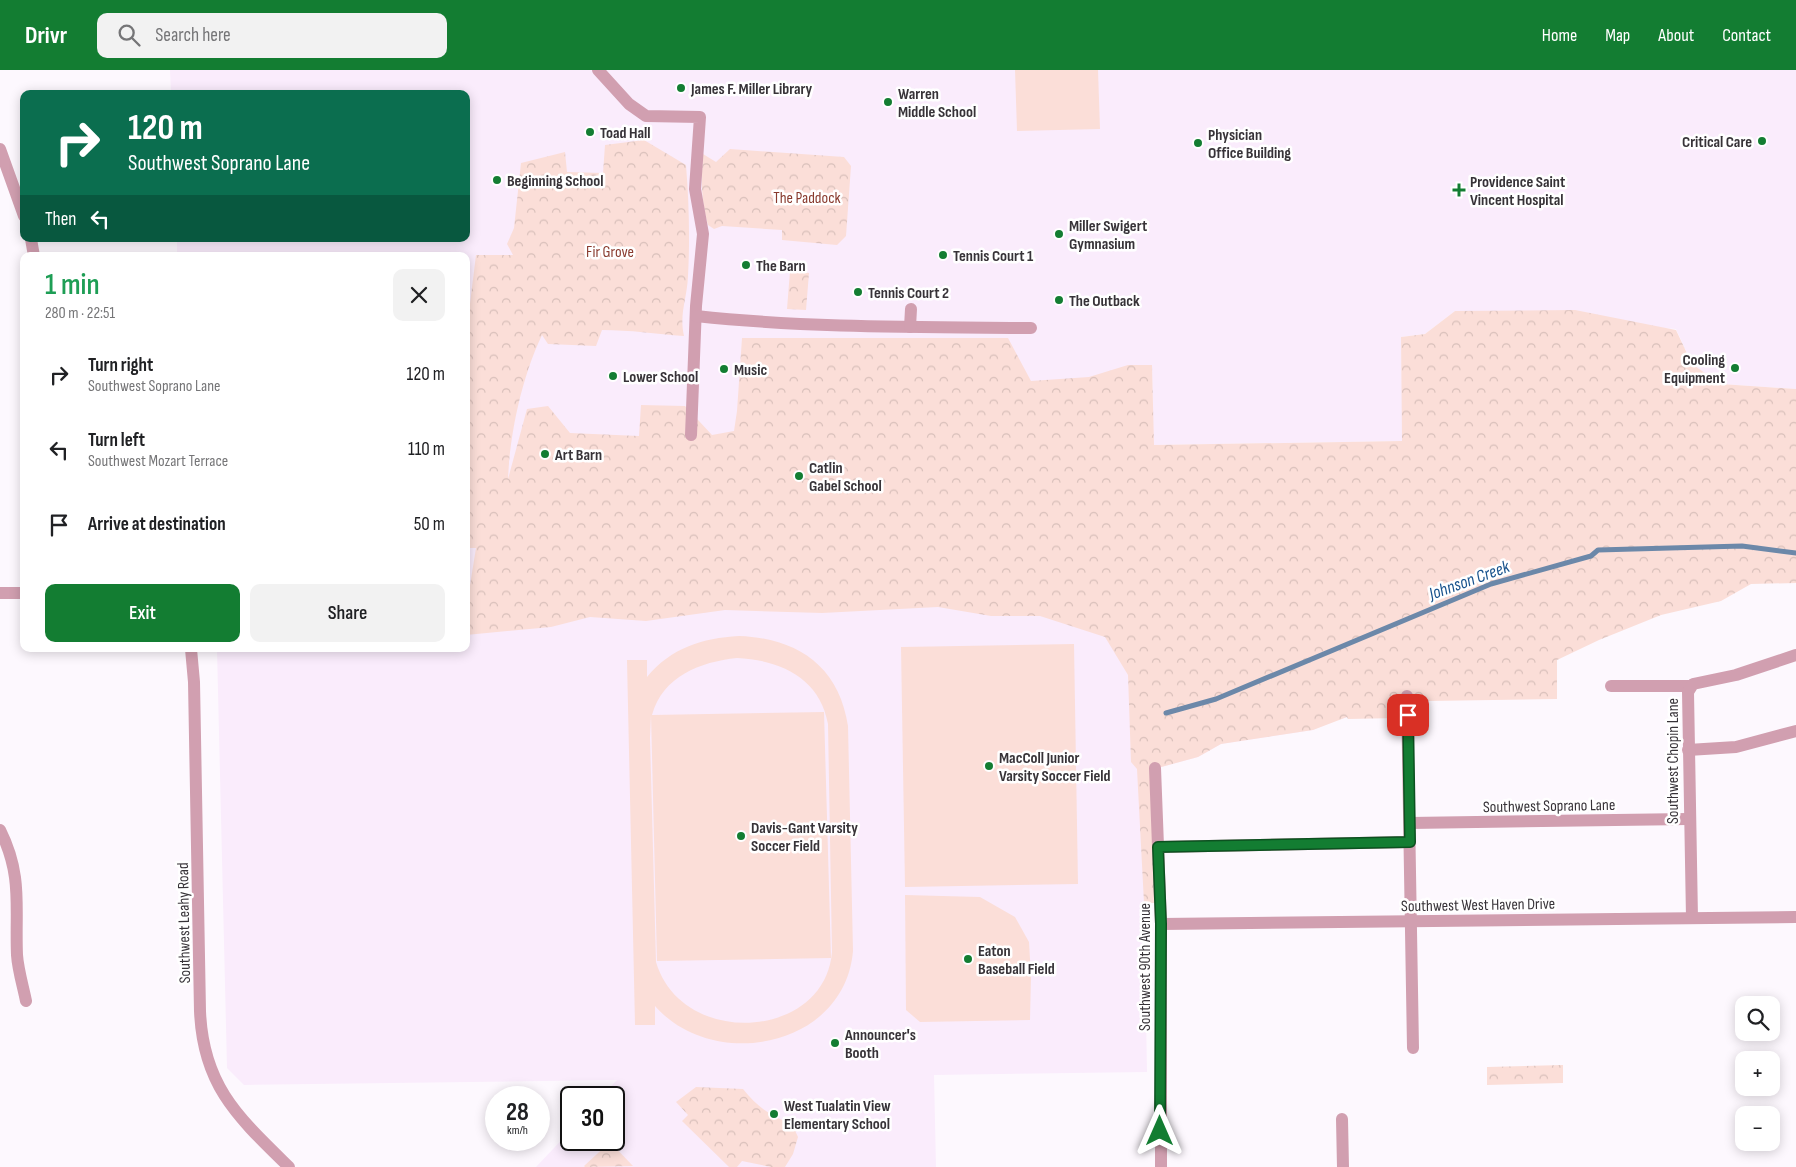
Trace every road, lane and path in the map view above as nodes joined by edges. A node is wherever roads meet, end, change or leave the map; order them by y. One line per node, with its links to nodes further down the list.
1 (598, 70): 5 (street)
2 (0, 148): 3 (street)
3 (20, 205)
4 (911, 309): 6 (street)
5 (696, 316): 6 (street); 8 (street)
6 (910, 327): 7 (street)
7 (1031, 328)
8 (691, 435)
9 (0, 592): 10 (street)
10 (20, 593)
11 (191, 652): 31 (street, Southwest Leahy Road)
12 (1796, 655): 14 (street, Southwest Chopin Lane)
13 (1611, 686): 14 (street)
14 (1691, 686): 17 (street, Southwest Chopin Lane)
15 (1408, 696): 20 (street)
16 (1796, 732): 17 (street)
17 (1688, 750): 19 (street, Southwest Chopin Lane)
18 (1155, 768): 23 (street, Southwest 90th Avenue)
19 (1688, 820): 20 (street, Southwest Soprano Lane); 25 (street, Southwest Chopin Lane)
20 (1410, 823): 22 (street)
21 (0, 830): 28 (street)
22 (1410, 842): 23 (street); 26 (street)
23 (1158, 847): 27 (street, Southwest 90th Avenue)
24 (1796, 917): 25 (street, Southwest West Haven Drive)
25 (1692, 918): 26 (street, Southwest West Haven Drive)
26 (1411, 920): 27 (street, Southwest West Haven Drive); 29 (street)
27 (1161, 924): 32 (street, Southwest 90th Avenue)
28 (26, 1001)
29 (1413, 1048)
30 (1342, 1119): 33 (street)
31 (289, 1167)
32 (1161, 1167)
33 (1343, 1167)

